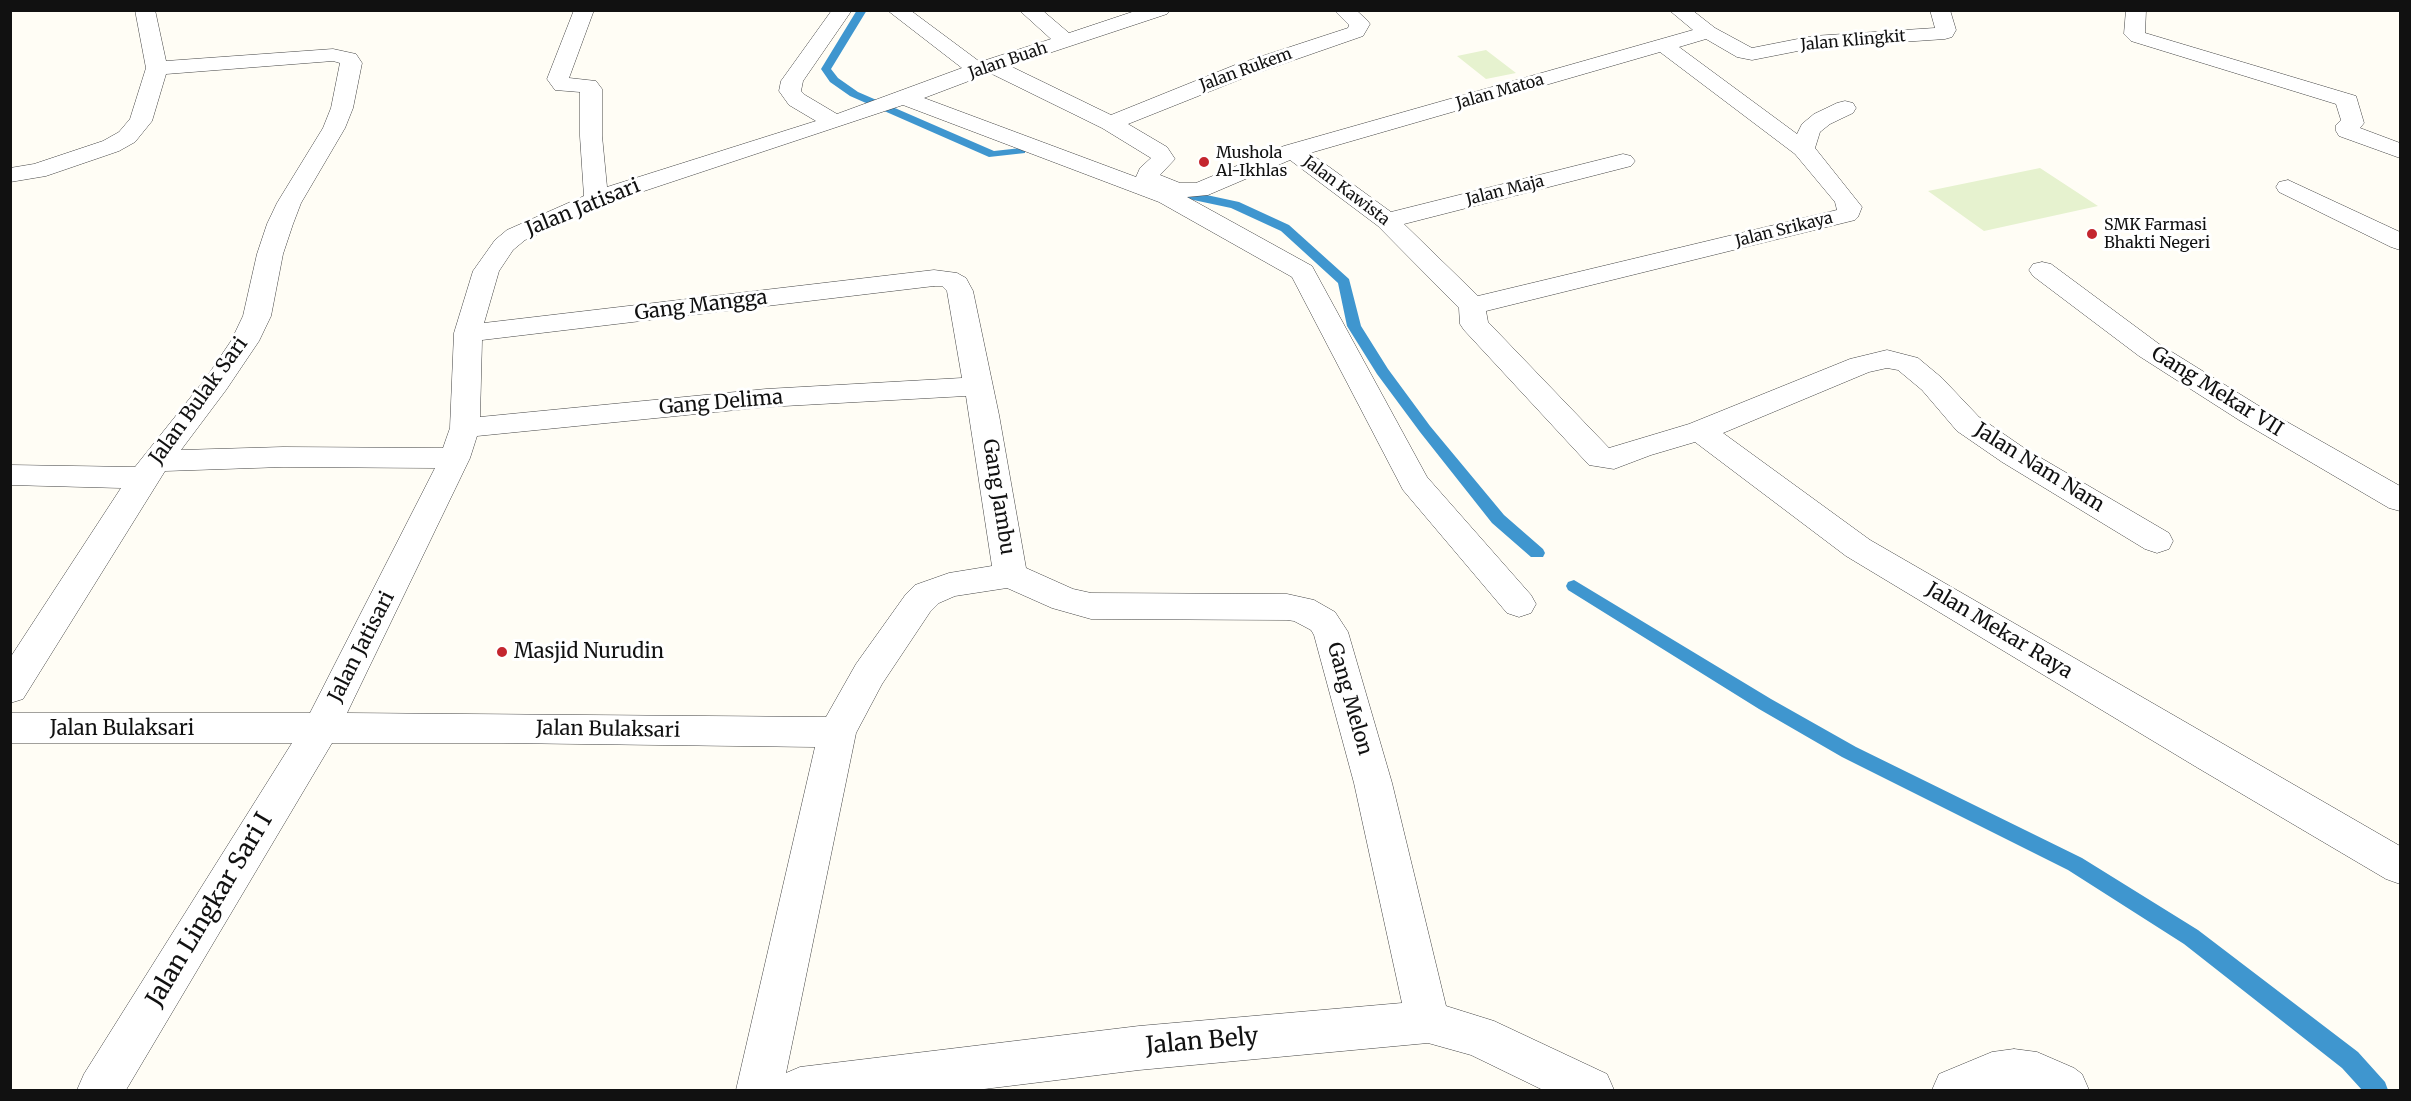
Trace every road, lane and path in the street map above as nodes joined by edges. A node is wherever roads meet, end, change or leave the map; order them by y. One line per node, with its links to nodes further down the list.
1 (146, 10): 14 (street)
2 (584, 10): 28 (street)
3 (842, 10): 18 (street)
4 (897, 10): 15 (street, Jalan Kawista)
5 (1029, 10): 12 (street)
6 (1160, 10): 12 (street, Jalan Buah)
7 (1344, 10): 19 (street, Jalan Rukem)
8 (1679, 10): 11 (street)
9 (1940, 10): 11 (street, Jalan Klingkit)
10 (2136, 10): 22 (street)
11 (1708, 32): 13 (street, Jalan Matoa)
12 (1066, 41): 15 (street, Jalan Buah)
13 (1664, 45): 20 (street, Jalan Srikaya); 21 (street, Jalan Matoa)
14 (157, 68): 24 (street); 39 (street, Jalan Bulak Sari)
15 (984, 68): 16 (street, Jalan Buah); 19 (street, Jalan Kawista)
16 (897, 101): 18 (street, Jalan Buah); 44 (street)
17 (1845, 108): 20 (street)
18 (846, 118): 28 (street, Jalan Jatisari)
19 (1110, 123): 21 (street, Jalan Kawista)
20 (1803, 149): 33 (street, Jalan Srikaya)
21 (1292, 151): 29 (street, Jalan Kawista)
22 (2400, 151)
23 (1623, 161): 29 (street, Jalan Maja)
24 (38, 171): 25 (street); 27 (street)
25 (10, 176)
26 (2288, 187): 30 (street)
27 (10, 196)
28 (596, 199): 34 (street, Jalan Jatisari)
29 (1387, 221): 33 (street, Jalan Kawista)
30 (2400, 243)
31 (2042, 270): 41 (street, Gang Mekar VII)
32 (934, 278): 34 (street, Gang Mangga); 35 (street, Gang Jambu)
33 (1472, 306): 37 (street, Jalan Kawista)
34 (468, 333): 36 (street, Jalan Jatisari)
35 (978, 386): 36 (street, Gang Delima); 43 (street, Gang Jambu)
36 (465, 428): 38 (street, Jalan Jatisari)
37 (1700, 430): 42 (street, Jalan Nam Nam); 49 (street, Jalan Mekar Raya)
38 (455, 458): 39 (street); 47 (street, Jalan Jatisari)
39 (150, 469): 40 (street); 45 (street, Jalan Bulak Sari)
40 (10, 475)
41 (2400, 500)
42 (2157, 541)
43 (1010, 575): 48 (street, Gang Jambu); 50 (street, Gang Melon)
44 (1519, 604)
45 (10, 689)
46 (10, 728): 47 (street, Jalan Bulaksari)
47 (320, 730): 48 (street, Jalan Bulaksari); 51 (street, Jalan Lingkar Sari I)
48 (837, 732): 52 (street)
49 (2400, 866)
50 (1428, 1022): 53 (street, Jalan Bely); 54 (street, Jalan Bely)
51 (100, 1090)
52 (759, 1090)
53 (800, 1090)
54 (1591, 1090)
55 (1955, 1090): 56 (street)
56 (2066, 1090)

